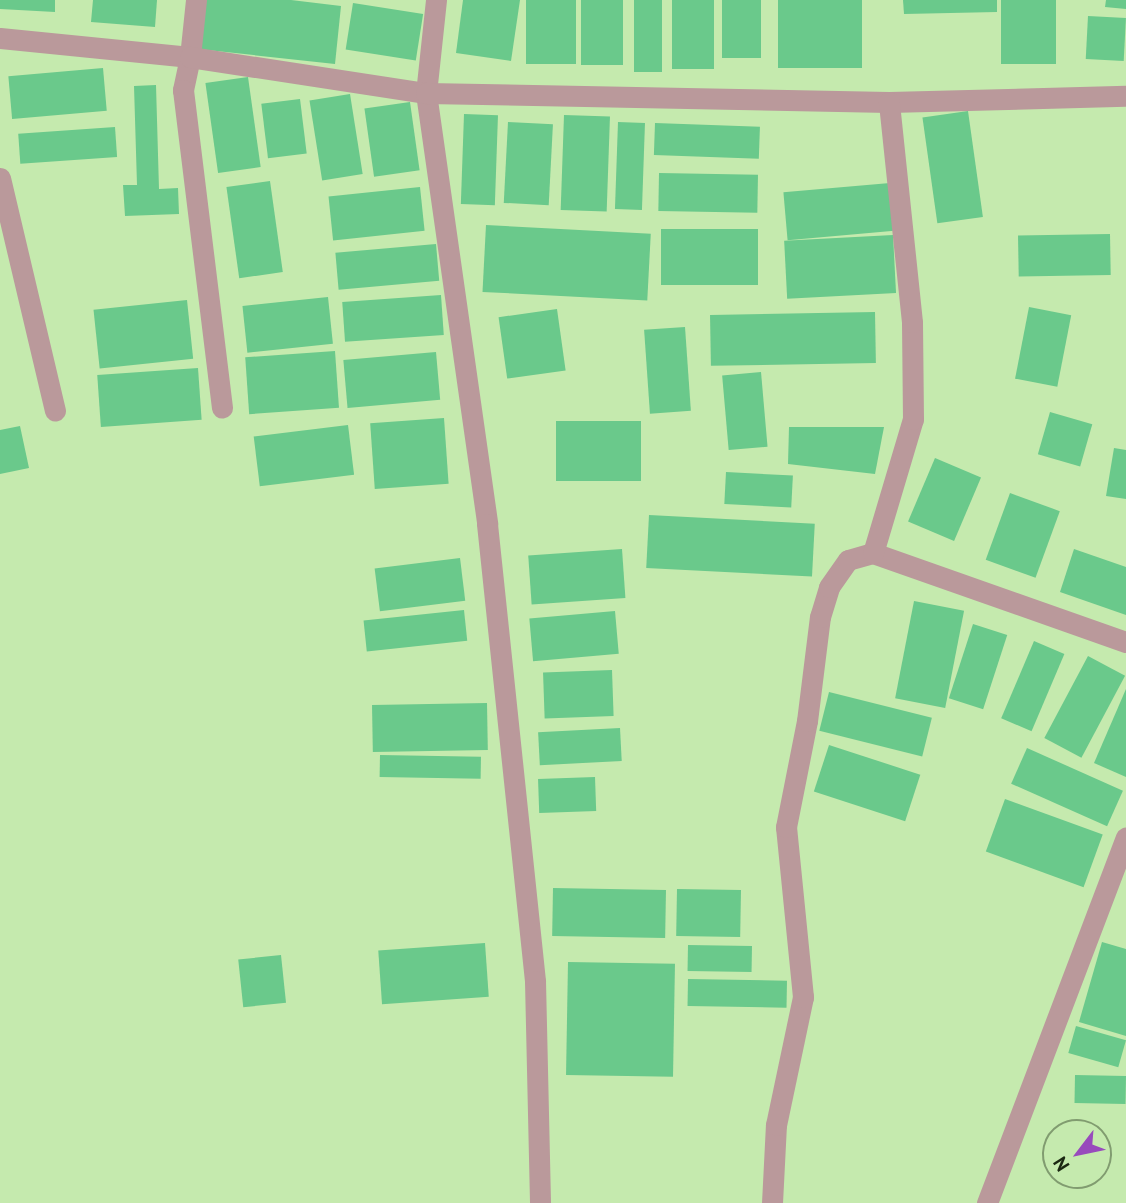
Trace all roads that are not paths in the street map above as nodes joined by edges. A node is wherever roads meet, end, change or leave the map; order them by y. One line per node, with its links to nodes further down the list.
1 (196, 0): 4 (street)
2 (436, 0): 5 (street)
3 (0, 38): 4 (street)
4 (190, 57): 5 (street); 9 (street)
5 (426, 93): 7 (street); 14 (street)
6 (1126, 96): 7 (street)
7 (889, 102): 11 (street)
8 (0, 178): 10 (street)
9 (222, 408)
10 (55, 411)
11 (873, 553): 12 (street); 15 (street)
12 (1126, 642)
13 (1126, 838): 16 (street)
14 (540, 1203)
15 (772, 1203)
16 (987, 1203)

